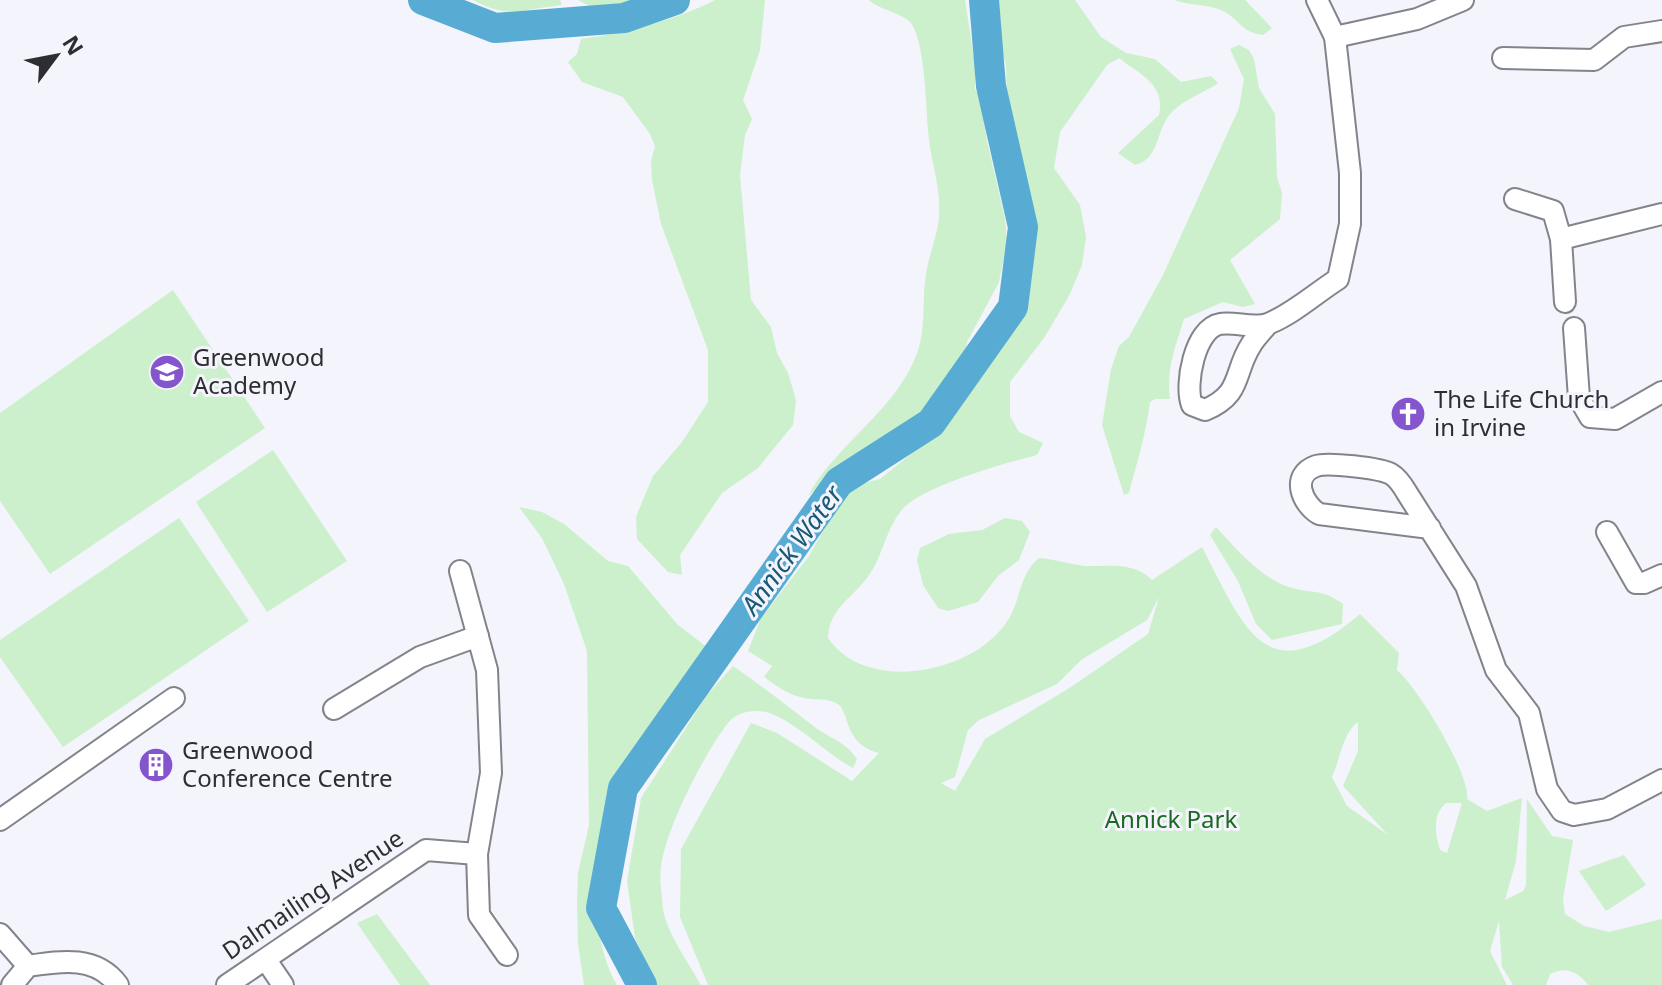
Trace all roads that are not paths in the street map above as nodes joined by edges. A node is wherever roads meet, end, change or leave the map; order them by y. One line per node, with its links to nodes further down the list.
1 (1317, 0): 4 (street)
2 (1463, 0): 4 (street)
3 (1662, 31): 5 (street)
4 (1335, 37): 10 (street)
5 (1503, 58)
6 (1515, 199): 8 (street)
7 (1662, 214): 8 (street)
8 (1561, 239): 9 (street)
9 (1565, 302)
10 (1267, 325): 10 (street)
11 (1574, 328): 12 (street)
12 (1662, 392)
13 (1430, 528): 13 (street); 20 (street)
14 (1607, 532): 16 (street)
15 (460, 571): 17 (street)
16 (1662, 575)
17 (478, 636): 19 (street); 22 (street)
18 (174, 698): 21 (street)
19 (334, 709)
20 (1662, 780)
21 (0, 820)
22 (477, 854): 24 (street); 25 (street, Dalmailing Avenue)
23 (0, 934): 26 (street)
24 (507, 955)
25 (266, 960): 29 (street, Dalmailing Avenue); 30 (street)
26 (28, 966): 27 (street); 28 (street)
27 (12, 985)
28 (118, 985)
29 (227, 985)
30 (283, 985)

